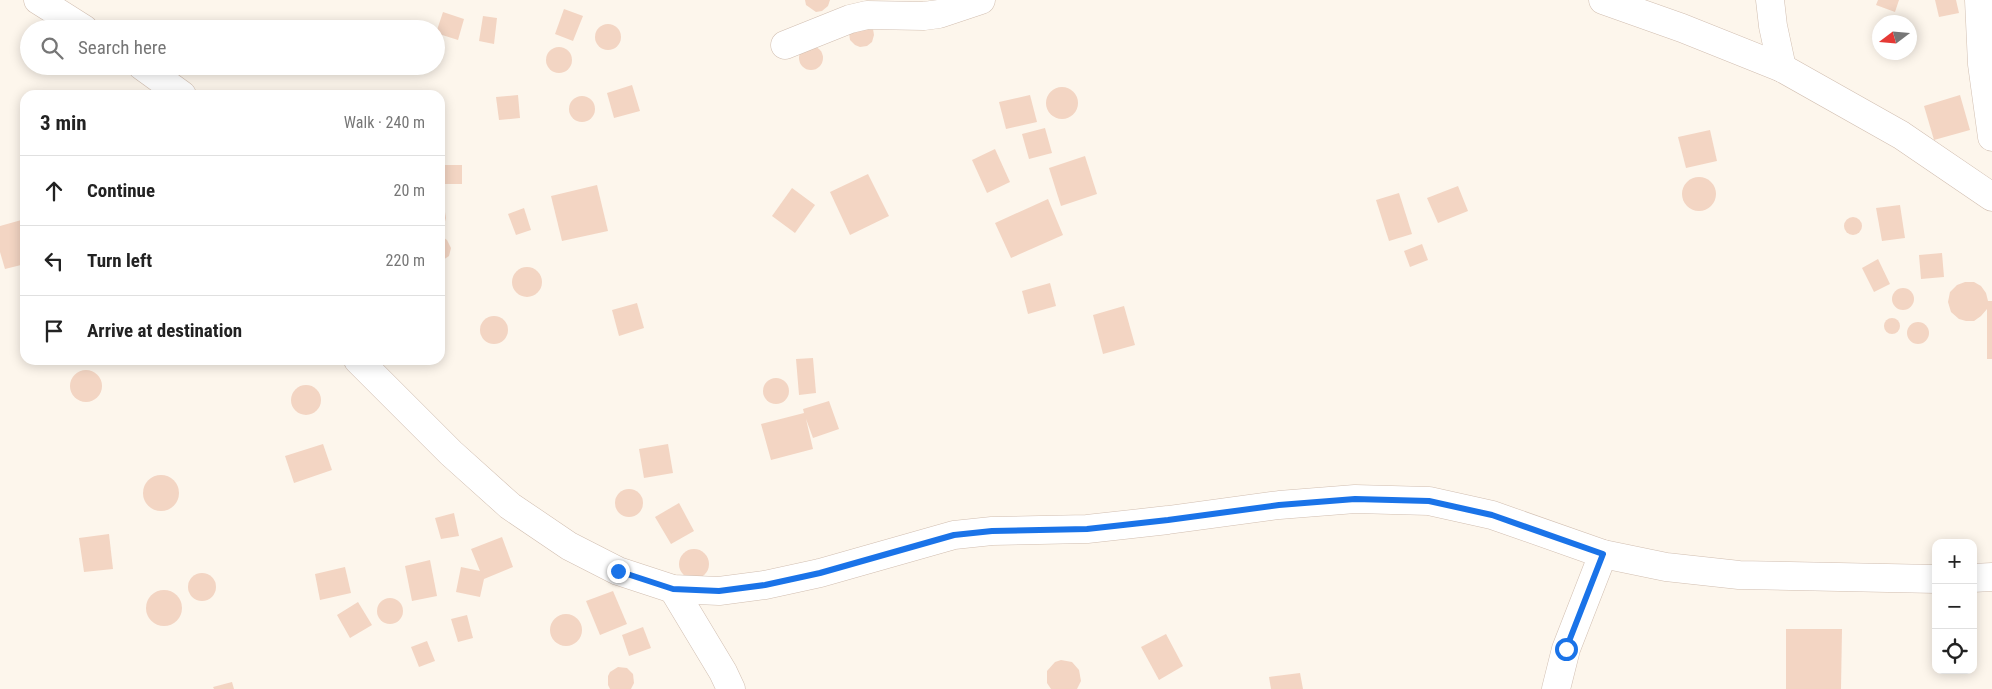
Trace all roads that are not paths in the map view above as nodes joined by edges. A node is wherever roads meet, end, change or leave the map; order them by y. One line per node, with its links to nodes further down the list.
1 (38, 0): 6 (street)
2 (981, 0): 7 (street)
3 (1604, 0): 8 (street)
4 (1770, 0): 8 (street)
5 (1979, 0): 11 (street)
6 (70, 20)
7 (785, 45)
8 (1782, 68): 12 (street)
9 (154, 75): 10 (street)
10 (175, 90)
11 (1992, 137)
12 (1992, 197)
13 (363, 365): 18 (street)
14 (1603, 554): 17 (street); 18 (street); 20 (street)
15 (1992, 577): 16 (street)
16 (1977, 578)
17 (1932, 579)
18 (673, 589): 19 (street)
19 (731, 689)
20 (1556, 689)

